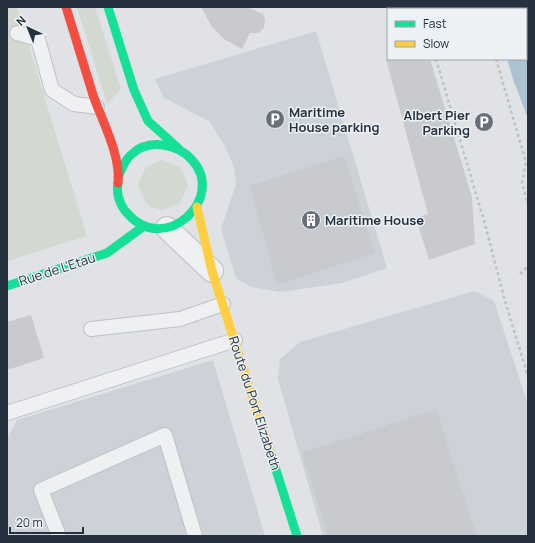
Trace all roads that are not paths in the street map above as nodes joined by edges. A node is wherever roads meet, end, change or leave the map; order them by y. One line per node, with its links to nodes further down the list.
1 (66, 7): 4 (street)
2 (108, 7): 5 (street)
3 (17, 33): 4 (lane)
4 (97, 107): 6 (street)
5 (178, 148): 6 (street); 7 (street)
6 (118, 177): 8 (street)
7 (197, 207): 9 (street); 10 (street, Route du Port Elizabeth)
8 (144, 226): 9 (street); 11 (street, Rue de L'Etau)
9 (167, 228): 10 (street)
10 (212, 271): 12 (street, Route du Port Elizabeth)
11 (7, 286)
12 (223, 304): 13 (lane); 14 (street, Route du Port Elizabeth)
13 (91, 329)
14 (235, 340): 15 (lane); 18 (street, Route du Port Elizabeth)
15 (7, 413)
16 (59, 536): 17 (lane)
17 (195, 536)
18 (297, 536)

